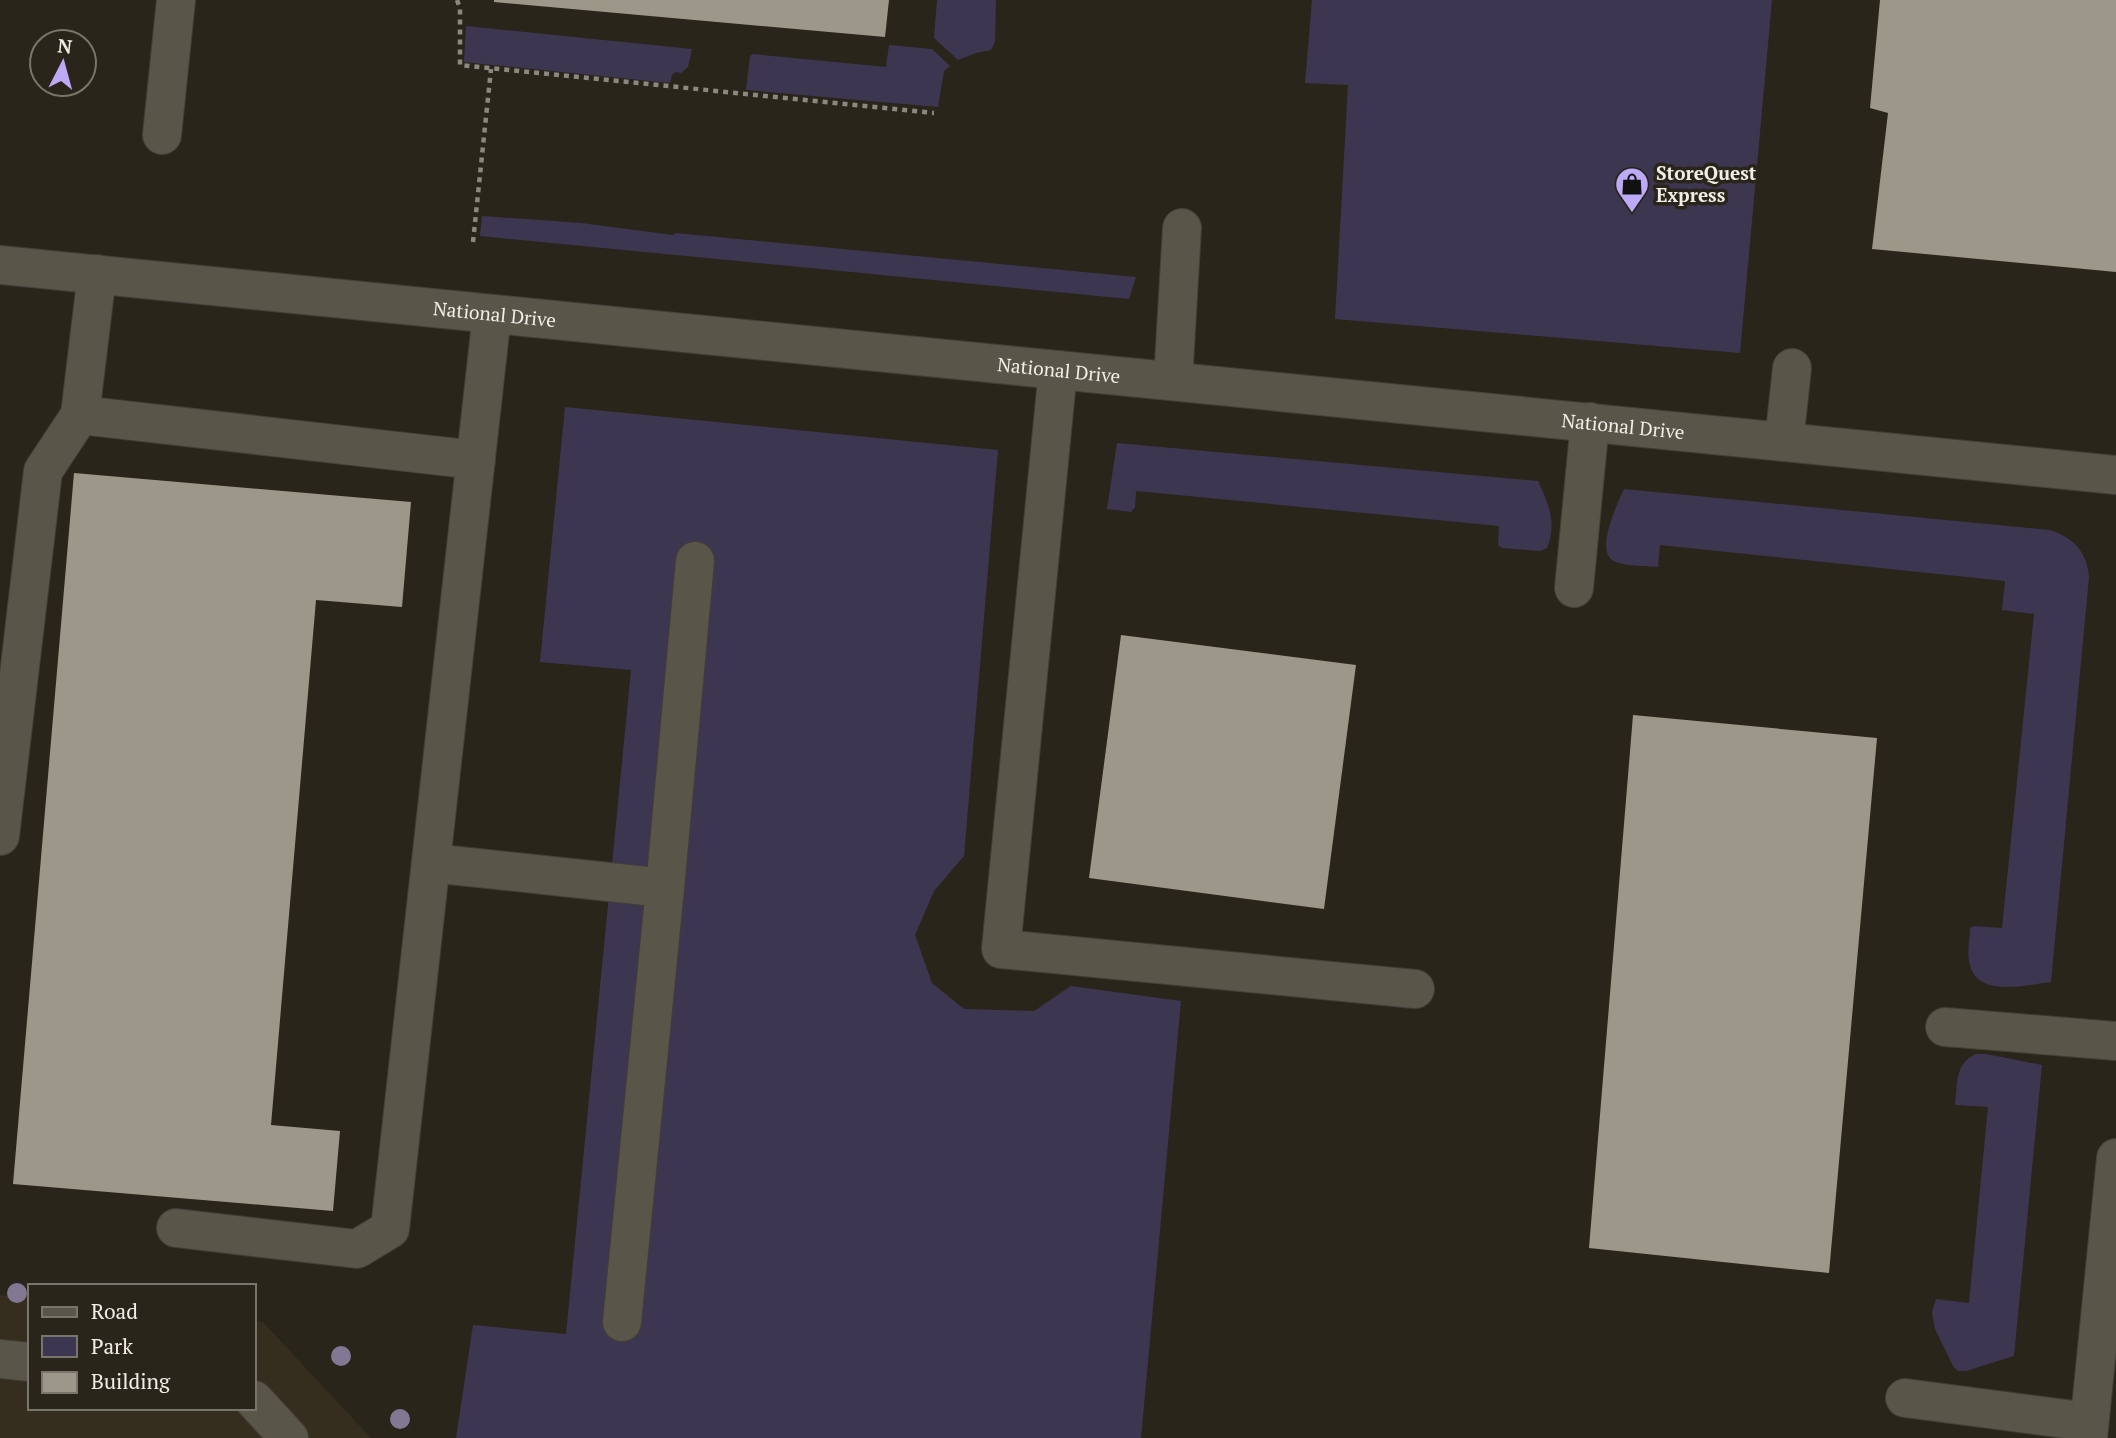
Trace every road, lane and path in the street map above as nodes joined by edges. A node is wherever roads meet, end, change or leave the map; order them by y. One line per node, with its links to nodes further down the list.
1 (176, 0): 5 (street)
2 (457, 0): 3 (path)
3 (491, 68): 4 (path); 7 (path)
4 (934, 113)
5 (162, 135)
6 (1182, 228): 13 (street)
7 (473, 243)
8 (0, 265): 9 (street, National Drive)
9 (97, 274): 10 (street, National Drive); 14 (street)
10 (492, 314): 12 (street, National Drive); 17 (street)
11 (1792, 368): 16 (street)
12 (1058, 370): 13 (street, National Drive); 24 (street)
13 (1173, 381): 15 (street, National Drive)
14 (80, 415): 17 (street); 21 (street)
15 (1590, 422): 16 (street, National Drive); 20 (street)
16 (1784, 442): 18 (street, National Drive)
17 (476, 460): 22 (street)
18 (2116, 475)
19 (695, 561): 23 (street)
20 (1573, 588)
21 (0, 836)
22 (431, 863): 23 (street); 28 (street)
23 (665, 888): 29 (street)
24 (1415, 989)
25 (1945, 1027): 26 (street)
26 (2116, 1041)
27 (2116, 1158): 34 (street)
28 (176, 1228)
29 (622, 1322)
30 (0, 1359): 31 (street)
31 (28, 1362)
32 (1905, 1398): 34 (street)
33 (256, 1402): 35 (street)
34 (2089, 1430)
35 (289, 1438)

